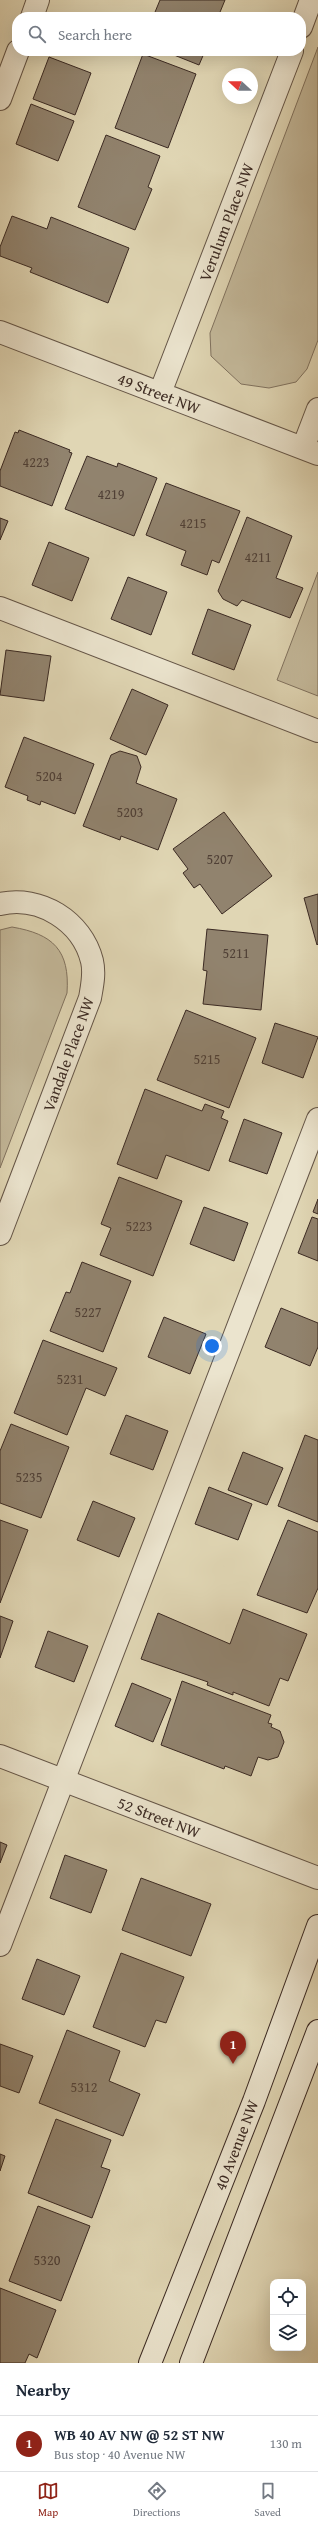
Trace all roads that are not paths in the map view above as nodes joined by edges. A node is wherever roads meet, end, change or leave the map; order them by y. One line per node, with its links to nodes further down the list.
1 (38, 0): 3 (street)
2 (311, 0): 4 (street)
3 (34, 12)
4 (306, 14)
5 (16, 56): 7 (street)
6 (290, 56): 9 (street, Verulum Place NW)
7 (0, 99)
8 (0, 332): 9 (street, 49 Street NW)
9 (160, 393): 11 (street, 49 Street NW)
10 (318, 409): 11 (street)
11 (310, 451)
12 (0, 608): 13 (street)
13 (318, 731)
14 (0, 904): 16 (street, Vandale Place NW)
15 (318, 1119): 18 (street)
16 (0, 1234)
17 (0, 1756): 18 (street, 52 Street NW)
18 (63, 1780): 19 (street, 52 Street NW); 21 (street)
19 (318, 1878)
20 (318, 1926): 23 (street, 40 Avenue NW)
21 (0, 1945)
22 (318, 2031): 24 (street)
23 (150, 2363)
24 (191, 2363)

